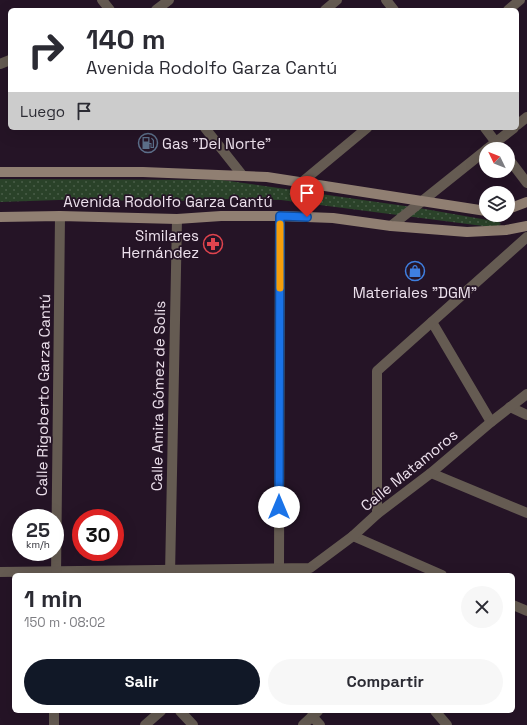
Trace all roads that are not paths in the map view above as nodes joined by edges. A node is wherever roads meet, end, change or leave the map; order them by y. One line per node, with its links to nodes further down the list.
1 (102, 0): 6 (street)
2 (169, 0): 7 (street)
3 (337, 0): 8 (street)
4 (386, 0): 9 (street)
5 (520, 0): 10 (street)
6 (108, 8)
7 (159, 8)
8 (327, 8)
9 (392, 8)
10 (510, 8)
11 (527, 117): 12 (street)
12 (519, 123)
13 (207, 130): 22 (street)
14 (365, 130): 23 (street)
15 (486, 130): 17 (street)
16 (512, 130): 18 (street)
17 (495, 142)
18 (502, 142)
19 (479, 156): 25 (street)
20 (515, 167): 24 (street)
21 (0, 172): 22 (main road, Avenida Rodolfo Garza Cantú)
22 (243, 176): 23 (main road, Avenida Rodolfo Garza Cantú)
23 (302, 182): 25 (main road, Avenida Rodolfo Garza Cantú)
24 (527, 183)
25 (422, 201): 28 (main road, Avenida Rodolfo Garza Cantú); 33 (street)
26 (527, 202): 27 (main road)
27 (515, 206)
28 (479, 210)
29 (60, 216): 31 (main road, Avenida Rodolfo Garza Cantú); 32 (main road, Avenida Rodolfo Garza Cantú); 48 (street, Calle Rigoberto Garza Cantú)
30 (280, 216): 32 (main road, Avenida Rodolfo Garza Cantú); 33 (main road, Avenida Rodolfo Garza Cantú); 45 (street)
31 (0, 217)
32 (177, 219): 47 (street, Calle Amira Gómez de Solis)
33 (391, 226): 34 (main road, Avenida Rodolfo Garza Cantú)
34 (527, 226)
35 (527, 237): 36 (street)
36 (432, 322): 40 (street); 43 (street)
37 (527, 394): 38 (street, Calle Matamoros)
38 (510, 407): 39 (street); 40 (street, Calle Matamoros)
39 (527, 414)
40 (491, 422): 41 (street, Calle Matamoros)
41 (431, 473): 42 (street); 43 (street, Calle Matamoros)
42 (527, 513)
43 (377, 514): 44 (street, Calle Matamoros)
44 (353, 536): 45 (street, Calle Matamoros); 49 (street)
45 (279, 568): 47 (street)
46 (0, 572): 48 (street)
47 (170, 572): 48 (street)
48 (56, 573)
49 (437, 573)
50 (515, 606): 51 (street)
51 (527, 610)
52 (54, 713): 57 (street)
53 (159, 713): 58 (street)
54 (182, 713): 59 (street)
55 (437, 713): 62 (street)
56 (315, 714): 60 (street); 61 (street)
57 (54, 725)
58 (145, 725)
59 (193, 725)
60 (303, 725)
61 (320, 725)
62 (447, 725)

